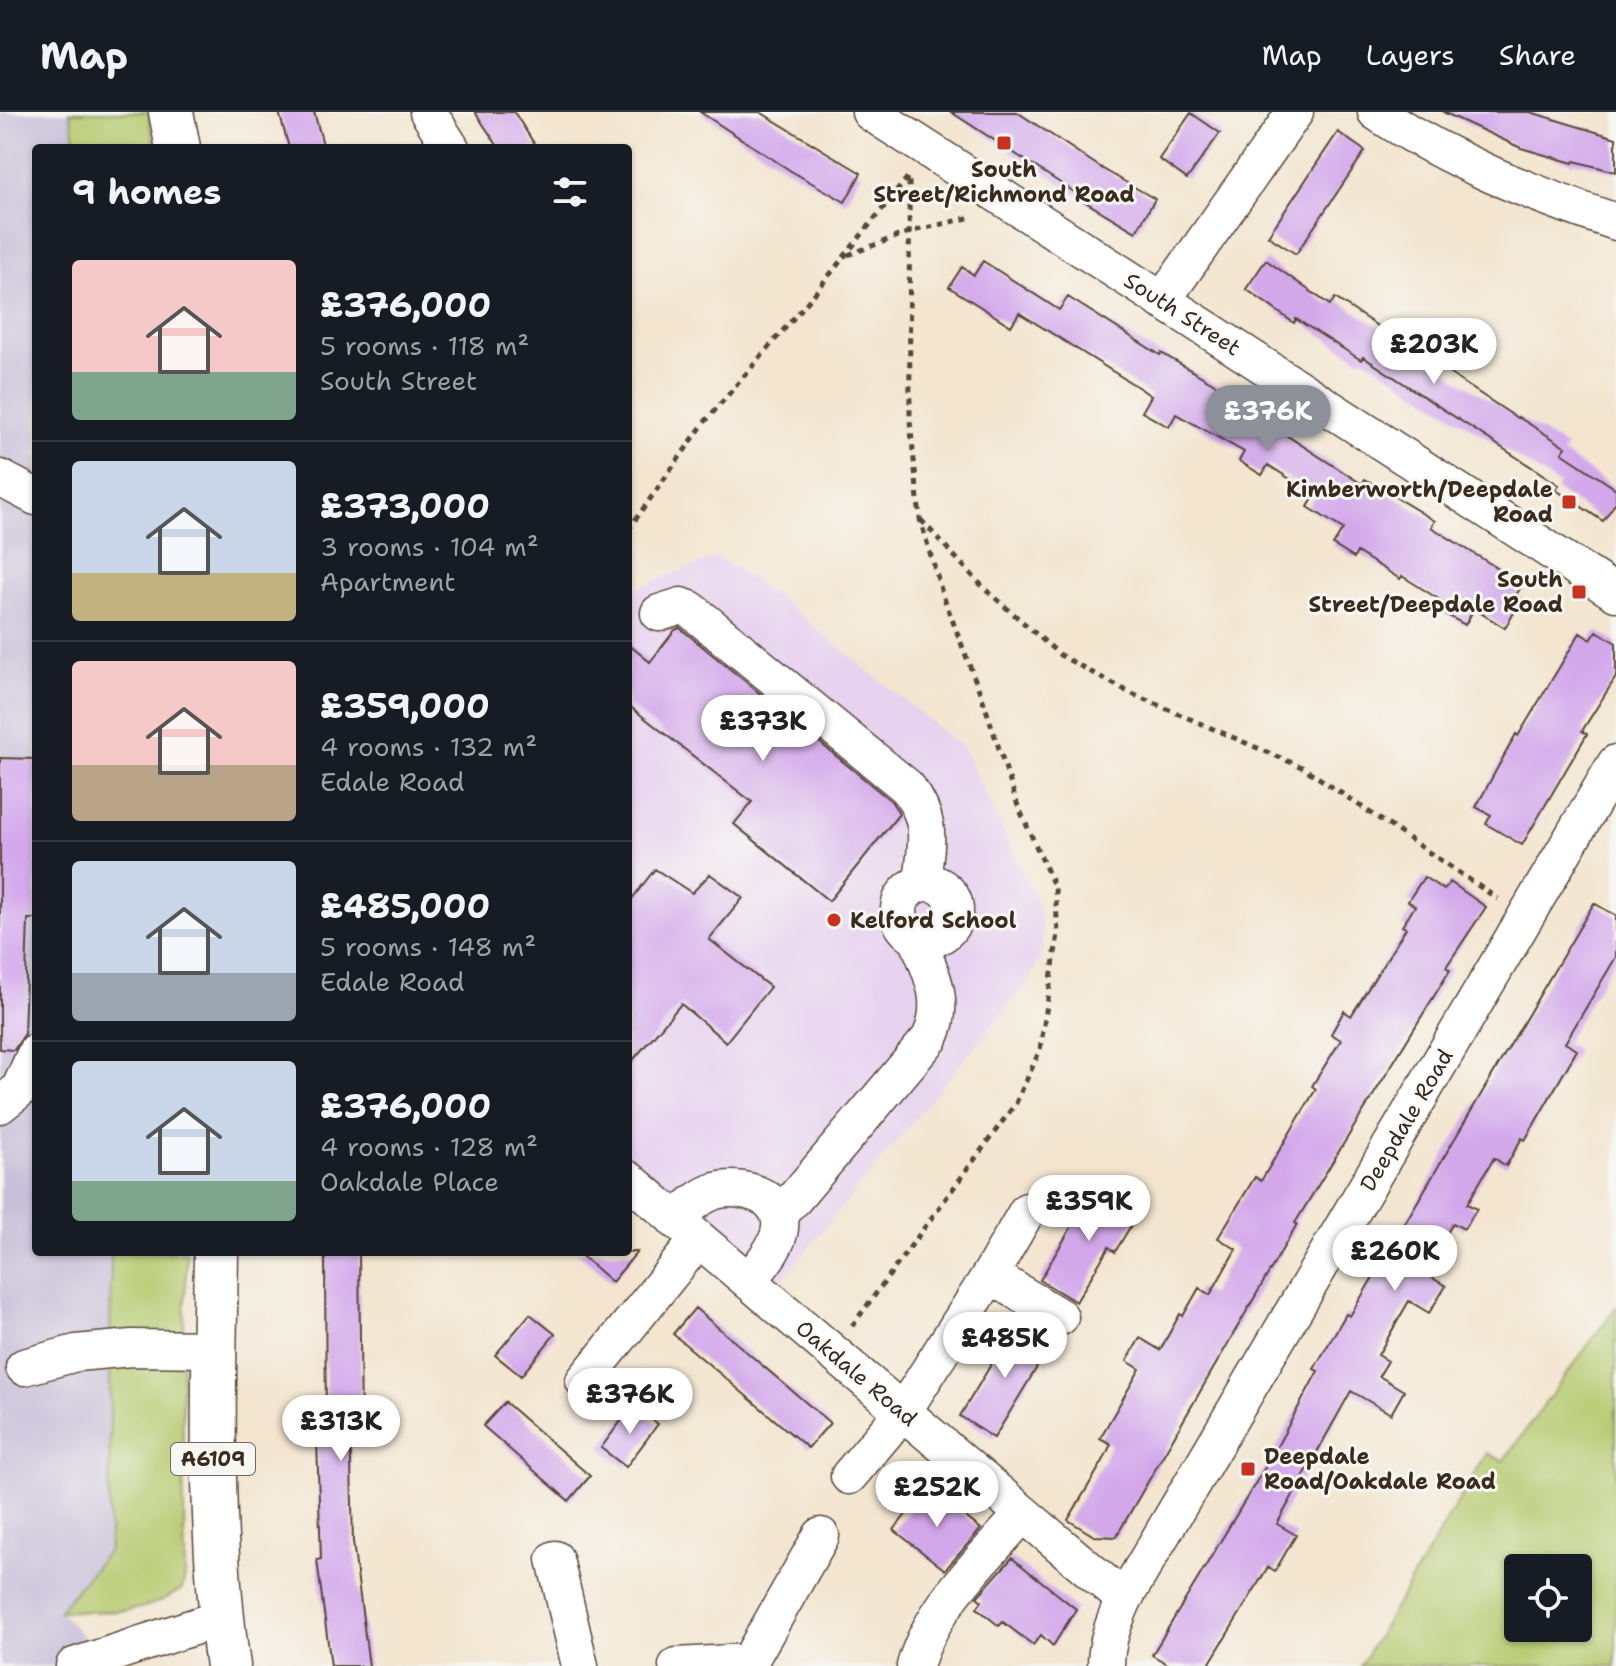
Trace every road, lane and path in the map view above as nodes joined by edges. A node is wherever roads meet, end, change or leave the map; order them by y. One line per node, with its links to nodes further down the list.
1 (171, 112): 6 (main road)
2 (428, 112): 7 (street)
3 (870, 112): 8 (street, South Street)
4 (1295, 112): 13 (street)
5 (1376, 112): 10 (street)
6 (177, 144)
7 (448, 144)
8 (919, 164): 9 (street, South Street); 11 (path); 12 (path)
9 (1016, 207): 11 (path); 13 (street, South Street)
10 (1616, 222)
11 (909, 232): 12 (path); 16 (path)
12 (845, 256): 17 (path)
13 (1162, 301): 18 (street, South Street)
14 (0, 478): 15 (street)
15 (32, 495)
16 (920, 519): 21 (path); 33 (path)
17 (632, 524)
18 (1616, 593)
19 (659, 613): 25 (street)
20 (1616, 763): 21 (street, Deepdale Road)
21 (1525, 917): 41 (street, Deepdale Road)
22 (32, 1061): 23 (street)
23 (0, 1105)
24 (632, 1183): 27 (street, Oakdale Road)
25 (778, 1211): 27 (street); 30 (street)
26 (1027, 1211): 29 (street)
27 (686, 1230): 30 (street, Oakdale Road); 35 (street)
28 (216, 1256): 32 (main road, A6109)
29 (990, 1275): 31 (street); 36 (street)
30 (749, 1281): 33 (street, Oakdale Road)
31 (1060, 1317)
32 (215, 1349): 34 (street); 42 (main road, A6109)
33 (832, 1352): 36 (street, Oakdale Road)
34 (24, 1367)
35 (584, 1381)
36 (902, 1413): 37 (street); 38 (street, Oakdale Road)
37 (849, 1476)
38 (1022, 1515): 41 (street, Oakdale Road); 48 (street)
39 (821, 1536): 43 (street)
40 (555, 1559): 46 (street)
41 (1124, 1599): 49 (street, Deepdale Road)
42 (221, 1618): 44 (street); 45 (main road, A6109)
43 (749, 1664): 47 (street)
44 (74, 1666)
45 (228, 1666)
46 (580, 1666)
47 (677, 1666)
48 (915, 1666)
49 (1106, 1666)

